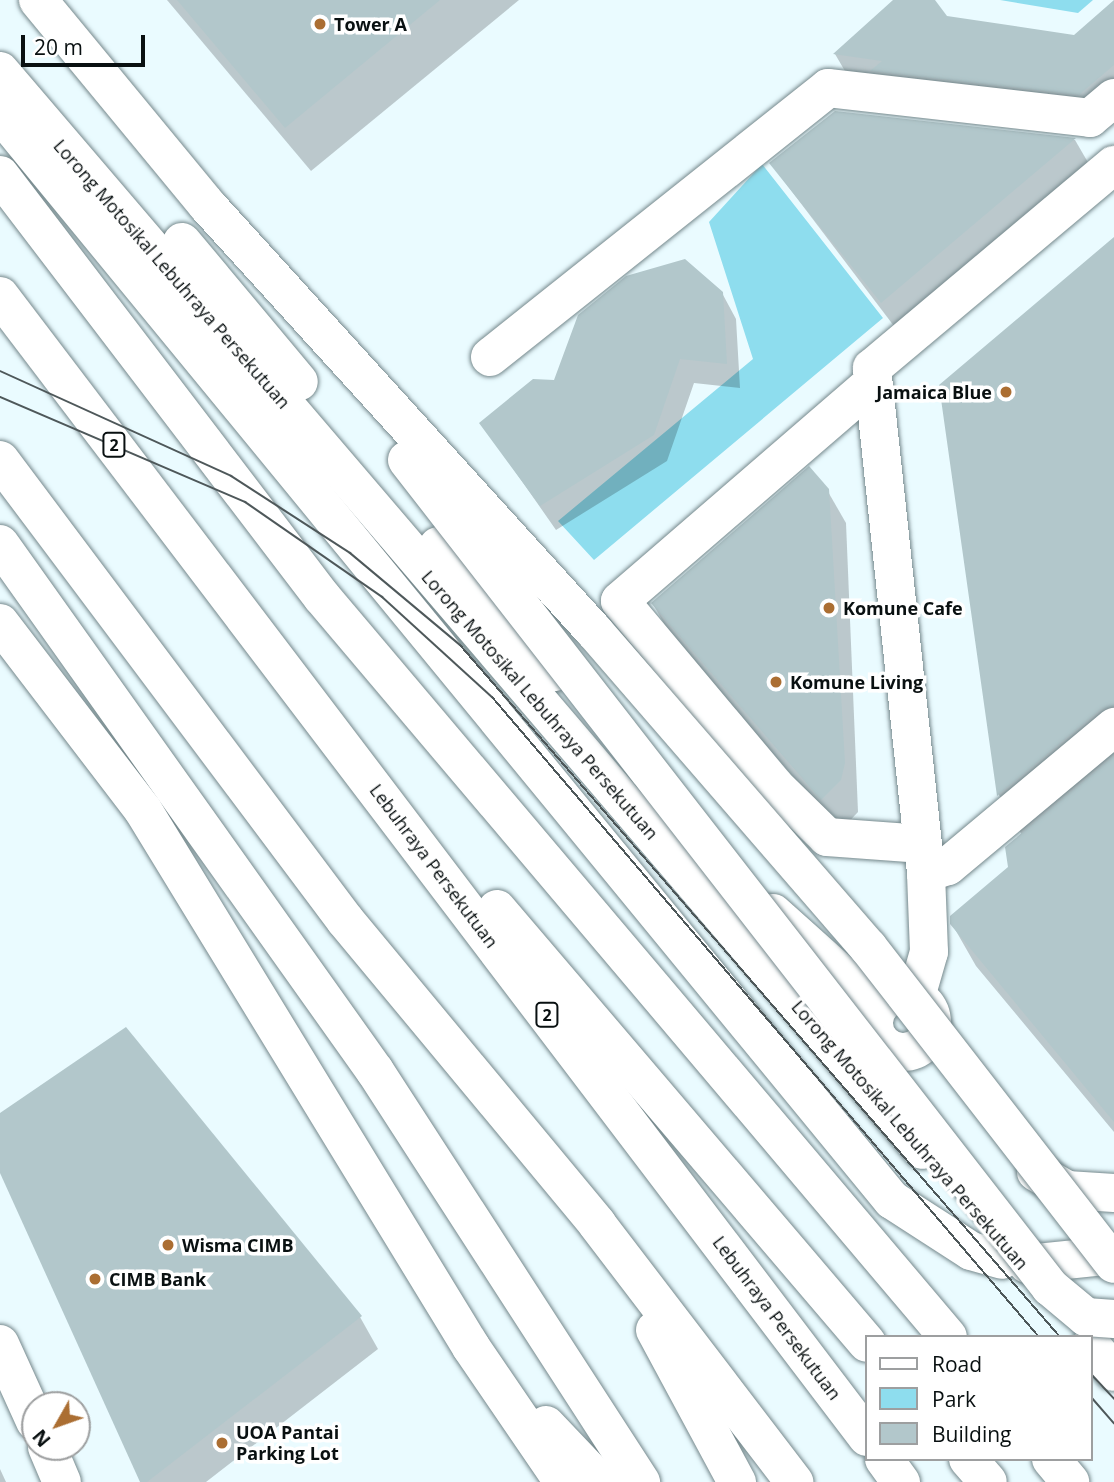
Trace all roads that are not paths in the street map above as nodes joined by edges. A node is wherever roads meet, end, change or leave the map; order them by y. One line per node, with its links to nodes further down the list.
1 (38, 0): 7 (main road, bridge)
2 (0, 71): 29 (main road, Lorong Motosikal Lebuhraya Persekutuan)
3 (1114, 98): 10 (main road)
4 (0, 113): 25 (main road)
5 (1114, 165): 11 (main road)
6 (0, 175): 28 (main road)
7 (207, 205): 26 (main road, bridge); 27 (main road, bridge)
8 (182, 242): 21 (main road)
9 (0, 296): 14 (main road, Lebuhraya Persekutuan / 2)
10 (490, 357)
11 (869, 386): 18 (main road); 19 (main road)
12 (0, 460): 24 (main road)
13 (0, 544): 44 (main road)
14 (227, 593): 30 (main road); 36 (main road, Lebuhraya Persekutuan / 2)
15 (0, 623): 32 (main road)
16 (739, 724): 18 (main road)
17 (1114, 727): 19 (main road)
18 (775, 786): 19 (main road)
19 (924, 858): 20 (main road)
20 (916, 996): 21 (main road); 22 (main road)
21 (878, 1007): 22 (main road)
22 (922, 1046): 23 (main road)
23 (1114, 1194)
24 (597, 1224): 45 (main road); 46 (main road)
25 (1114, 1255)
26 (1114, 1264)
27 (1114, 1319)
28 (946, 1335)
29 (1082, 1335)
30 (866, 1342)
31 (0, 1344): 35 (main road)
32 (471, 1347): 42 (main road); 43 (main road)
33 (1093, 1347): 34 (main road)
34 (1114, 1372)
35 (21, 1391)
36 (866, 1436)
37 (53, 1461): 41 (main road)
38 (885, 1461): 47 (main road)
39 (970, 1461): 48 (main road)
40 (1053, 1461): 49 (main road)
41 (62, 1482)
42 (563, 1482)
43 (600, 1482)
44 (641, 1482)
45 (737, 1482)
46 (794, 1482)
47 (901, 1482)
48 (988, 1482)
49 (1070, 1482)

